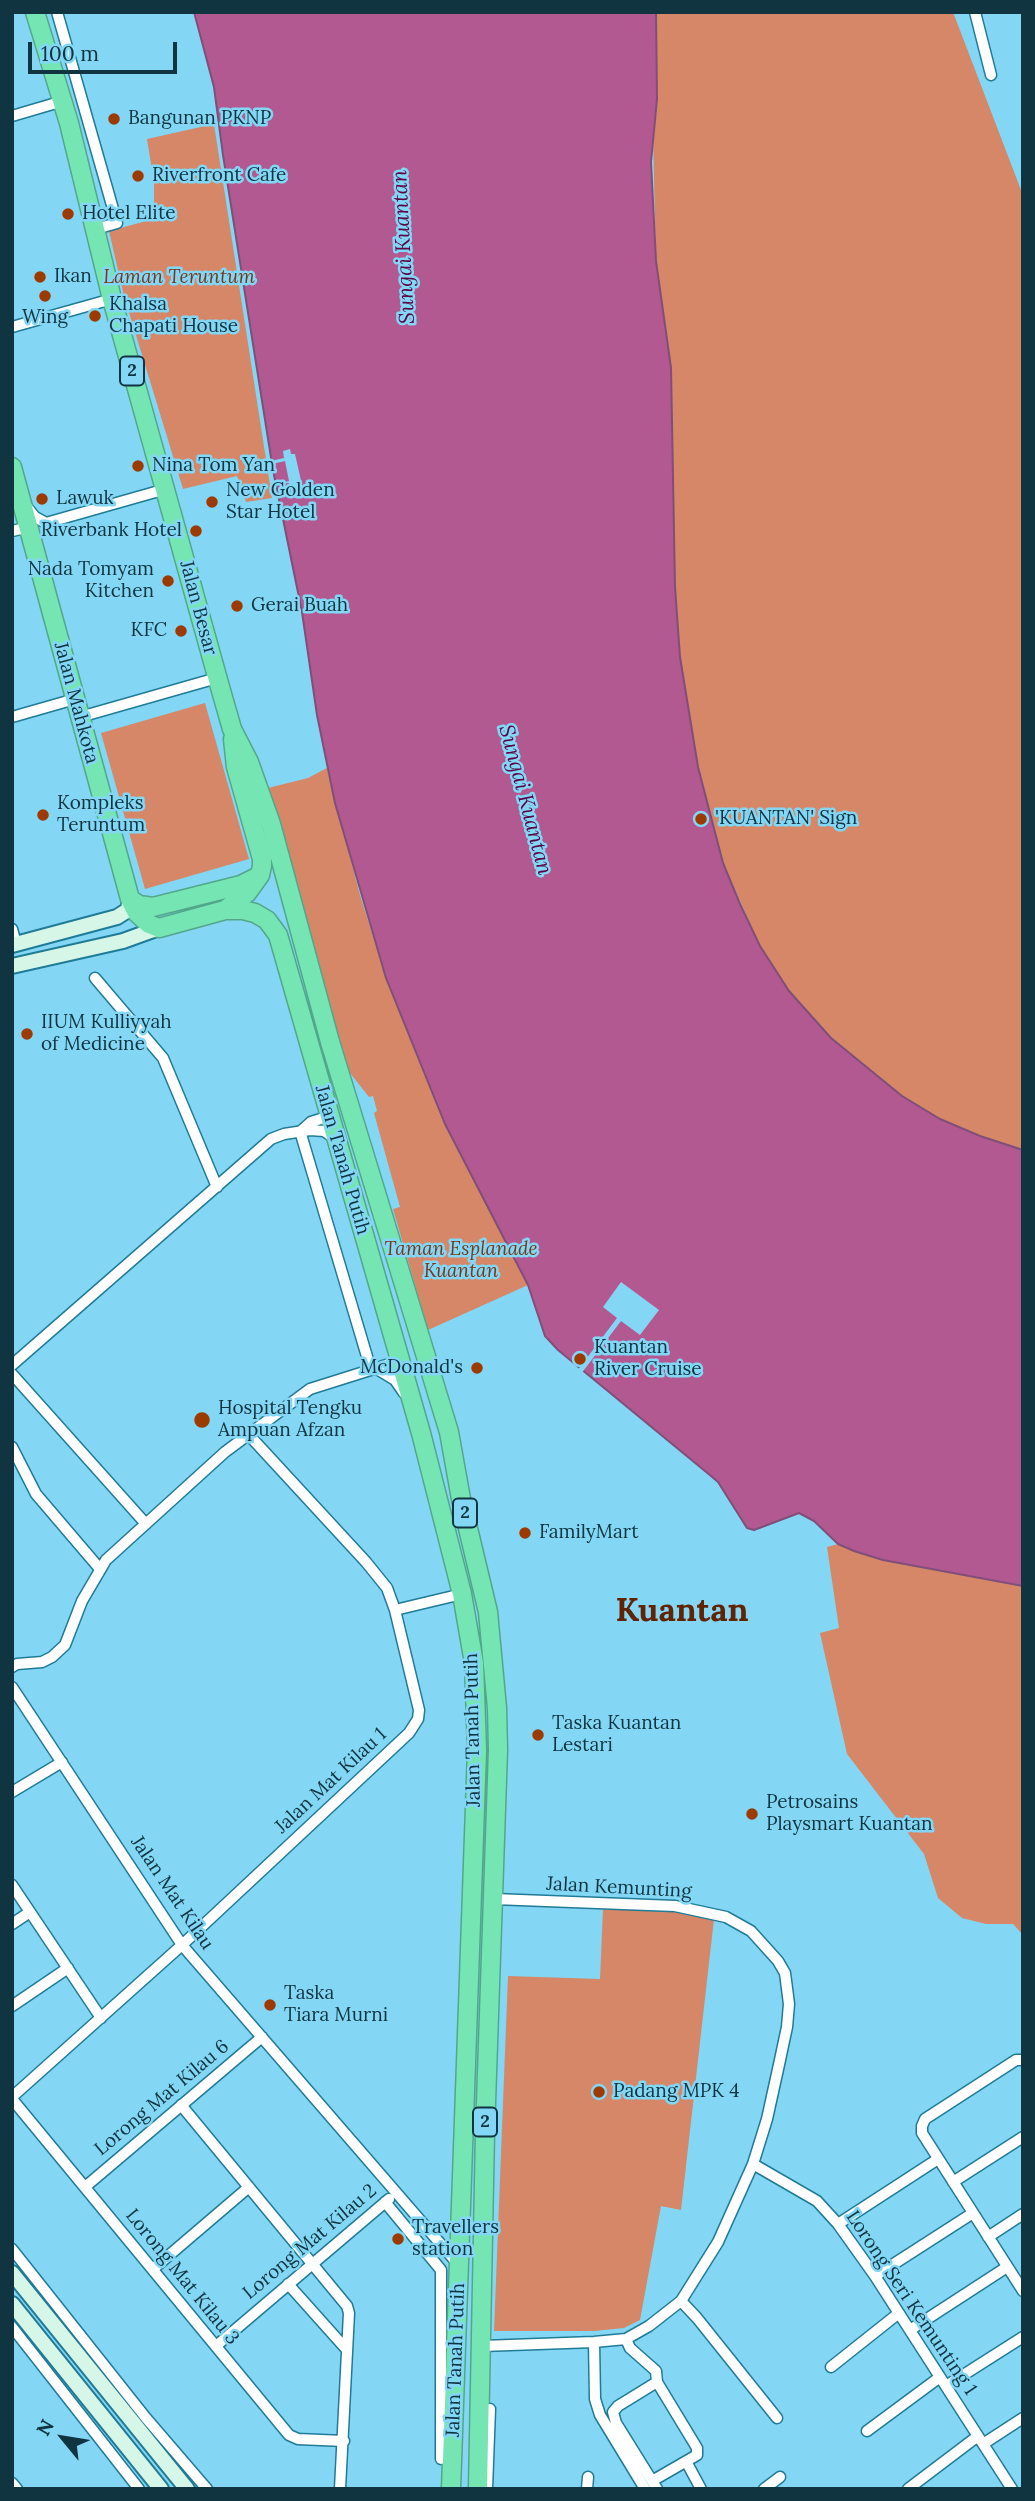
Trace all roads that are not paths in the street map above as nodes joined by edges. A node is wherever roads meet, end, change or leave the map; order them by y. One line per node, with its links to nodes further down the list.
1 (35, 12): 5 (highway, Jalan Besar / 2)
2 (57, 12): 7 (street)
3 (975, 12): 4 (street)
4 (991, 75)
5 (63, 101): 6 (street); 7 (highway, Jalan Besar / 2)
6 (12, 116)
7 (96, 229): 8 (highway, Jalan Besar / 2)
8 (112, 299): 9 (street); 11 (highway, Jalan Besar / 2)
9 (12, 327)
10 (12, 467): 12 (highway, Jalan Mahkota)
11 (166, 489): 12 (street); 15 (highway, Jalan Besar / 2)
12 (23, 503): 13 (highway, Jalan Mahkota)
13 (30, 527): 14 (street); 16 (highway, Jalan Mahkota)
14 (12, 531)
15 (217, 678): 16 (street); 18 (highway, Jalan Besar / 2)
16 (78, 708): 17 (street); 20 (highway, Jalan Mahkota)
17 (12, 717)
18 (232, 729): 19 (highway); 21 (highway, Jalan Besar / 2)
19 (260, 875): 20 (highway); 22 (highway)
20 (130, 899): 23 (main road); 24 (highway, Jalan Mahkota)
21 (291, 901): 29 (highway, Jalan Tanah Putih / 2)
22 (225, 910): 24 (highway); 30 (highway, Jalan Tanah Putih / 2)
23 (117, 917): 25 (main road); 26 (main road)
24 (159, 928): 26 (main road)
25 (14, 939)
26 (123, 941): 27 (main road)
27 (12, 966)
28 (95, 978): 34 (street)
29 (345, 1089): 30 (highway); 32 (highway, Jalan Tanah Putih / 2)
30 (330, 1116): 31 (street); 32 (highway); 33 (highway, Jalan Tanah Putih / 2)
31 (300, 1131): 33 (street); 34 (street); 37 (street)
32 (359, 1138): 39 (highway, Jalan Tanah Putih / 2)
33 (337, 1140): 35 (highway, Jalan Tanah Putih / 2)
34 (217, 1187): 36 (street)
35 (399, 1361): 37 (street); 40 (highway, Jalan Tanah Putih / 2)
36 (12, 1365)
37 (374, 1369): 40 (street); 42 (street)
38 (12, 1374): 44 (street)
39 (429, 1374): 41 (highway); 53 (highway, Jalan Tanah Putih / 2)
40 (413, 1409): 41 (highway, Jalan Tanah Putih / 2)
41 (421, 1433): 46 (highway, Jalan Tanah Putih / 2)
42 (248, 1434): 44 (street); 47 (street, Jalan Mat Kilau 1)
43 (12, 1447): 45 (street)
44 (146, 1524): 45 (street)
45 (100, 1569): 48 (street)
46 (462, 1594): 47 (street); 78 (highway, Jalan Tanah Putih / 2)
47 (395, 1611): 56 (street, Jalan Mat Kilau 1)
48 (12, 1667)
49 (12, 1687): 50 (street, Jalan Mat Kilau)
50 (62, 1762): 51 (street); 56 (street, Jalan Mat Kilau)
51 (12, 1792)
52 (13, 1886): 54 (street)
53 (494, 1899): 66 (street, Jalan Kemunting); 95 (highway, Jalan Tanah Putih / 2)
54 (30, 1912): 55 (street); 57 (street)
55 (12, 1924)
56 (182, 1945): 59 (street, Jalan Mat Kilau 1); 60 (street, Jalan Mat Kilau)
57 (68, 1968): 58 (street); 59 (street)
58 (12, 2006)
59 (101, 2018): 62 (street, Jalan Mat Kilau 1)
60 (262, 2037): 63 (street, Lorong Mat Kilau 6); 70 (street, Jalan Mat Kilau)
61 (1023, 2060): 65 (street)
62 (12, 2098): 68 (street, Lorong Mat Kilau 3)
63 (181, 2105): 68 (street, Lorong Mat Kilau 6); 69 (street)
64 (1023, 2137): 67 (street)
65 (938, 2159): 67 (street); 74 (street)
66 (753, 2164): 74 (street, Lorong Seri Kemunting 1); 85 (street, Jalan Kemunting)
67 (953, 2182): 72 (street)
68 (85, 2187): 80 (street, Lorong Mat Kilau 3)
69 (248, 2187): 77 (street); 80 (street)
70 (395, 2193): 71 (street, Lorong Mat Kilau 2); 78 (street, Jalan Mat Kilau)
71 (384, 2202): 77 (street, Lorong Mat Kilau 2); 90 (street)
72 (973, 2213): 75 (street); 82 (street)
73 (1023, 2214): 75 (street)
74 (838, 2224): 82 (street, Lorong Seri Kemunting 1)
75 (988, 2237): 79 (street)
76 (12, 2249): 103 (street)
77 (311, 2264): 83 (street, Lorong Mat Kilau 2); 96 (street)
78 (459, 2264): 90 (highway, Jalan Tanah Putih / 2)
79 (1007, 2267): 84 (street); 89 (street)
80 (153, 2269): 94 (street, Lorong Mat Kilau 3)
81 (12, 2273): 103 (main road)
82 (875, 2276): 87 (street, Lorong Seri Kemunting 1)
83 (288, 2284): 94 (street, Lorong Mat Kilau 2); 96 (street)
84 (1022, 2287)
85 (681, 2301): 92 (street, Jalan Kemunting); 101 (street)
86 (12, 2304): 115 (main road)
87 (899, 2313): 89 (street, Lorong Seri Kemunting 1); 97 (street)
88 (12, 2327): 114 (street)
89 (910, 2330): 99 (street, Lorong Seri Kemunting 1)
90 (450, 2335): 107 (street); 119 (highway, Jalan Tanah Putih / 2)
91 (1023, 2337): 99 (street)
92 (626, 2339): 93 (street, Jalan Kemunting); 98 (street)
93 (594, 2342): 95 (street, Jalan Kemunting); 112 (street)
94 (216, 2346): 106 (street, Lorong Mat Kilau 3)
95 (482, 2346): 100 (highway, Jalan Tanah Putih / 2)
96 (347, 2350): 106 (street)
97 (831, 2367)
98 (657, 2382): 108 (street); 112 (street)
99 (943, 2382): 104 (street); 105 (street, Lorong Seri Kemunting 1)
100 (485, 2409): 120 (highway, Jalan Tanah Putih / 2); 121 (street)
101 (776, 2418)
102 (1023, 2418): 105 (street)
103 (142, 2423): 116 (main road); 117 (street)
104 (867, 2431)
105 (981, 2440): 125 (street); 126 (street, Lorong Seri Kemunting 1)
106 (344, 2441): 118 (street)
107 (441, 2459)
108 (687, 2463): 112 (street); 123 (street)
109 (588, 2477): 122 (street)
110 (780, 2477): 124 (street)
111 (12, 2483): 113 (street)
112 (651, 2486)
113 (17, 2489)
114 (139, 2489)
115 (161, 2489)
116 (187, 2489)
117 (207, 2489)
118 (340, 2489)
119 (451, 2489)
120 (478, 2489)
121 (487, 2489)
122 (587, 2489)
123 (701, 2489)
124 (764, 2489)
125 (908, 2489)
126 (1012, 2489)

